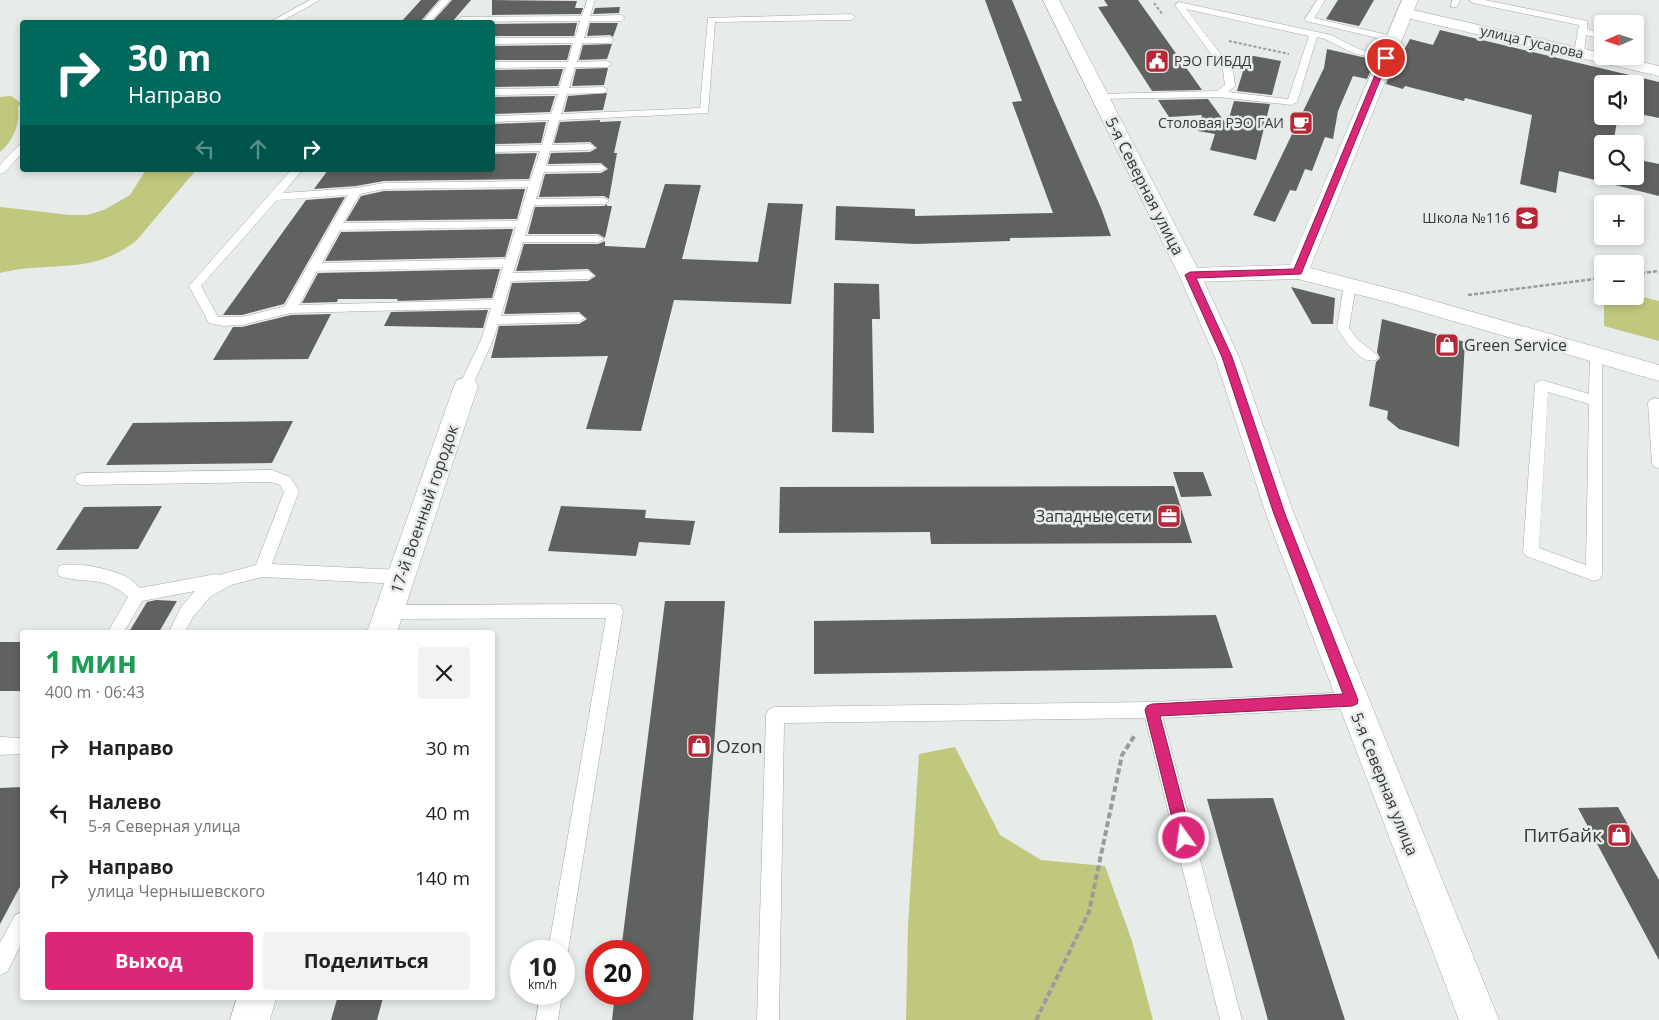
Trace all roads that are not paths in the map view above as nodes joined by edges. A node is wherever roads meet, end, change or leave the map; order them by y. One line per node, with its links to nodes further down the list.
1 (316, 0): 12 (lane)
2 (446, 0): 13 (lane)
3 (591, 0): 11 (lane)
4 (1051, 0): 32 (street, 5-я Северная улица)
5 (1321, 0): 18 (lane)
6 (1473, 0): 15 (lane)
7 (1180, 2): 16 (lane); 31 (lane)
8 (1407, 7): 18 (street); 22 (street, улица Гусарова)
9 (851, 17): 33 (lane)
10 (621, 18): 11 (lane)
11 (584, 19): 14 (lane); 19 (lane)
12 (278, 20)
13 (428, 20)
14 (461, 20)
15 (1583, 31): 17 (lane); 22 (lane)
16 (1314, 34): 23 (lane); 31 (lane)
17 (1594, 34)
18 (1394, 39): 23 (street)
19 (578, 40): 20 (lane); 21 (lane); 24 (lane)
20 (610, 40)
21 (495, 42)
22 (1579, 53): 27 (street, улица Гусарова)
23 (1386, 58): 54 (street)
24 (571, 64): 25 (lane); 26 (lane); 28 (lane)
25 (607, 64)
26 (495, 65)
27 (1659, 71)
28 (563, 90): 29 (lane); 30 (lane); 33 (lane)
29 (604, 90)
30 (495, 92)
31 (1218, 94): 32 (lane)
32 (1100, 97): 55 (street, 5-я Северная улица)
33 (554, 118): 34 (lane); 36 (lane)
34 (495, 119)
35 (590, 147): 36 (lane)
36 (545, 148): 37 (lane); 40 (lane)
37 (495, 149)
38 (20, 150): 41 (lane)
39 (601, 168): 40 (lane)
40 (539, 169): 43 (lane)
41 (0, 171)
42 (295, 172): 45 (lane)
43 (534, 184): 44 (lane); 47 (lane)
44 (356, 191): 45 (lane); 49 (lane)
45 (273, 197): 60 (lane)
46 (604, 200): 47 (lane)
47 (529, 202): 48 (lane)
48 (522, 224): 49 (lane); 51 (lane)
49 (335, 227): 53 (lane)
50 (598, 239): 51 (lane)
51 (518, 240): 52 (lane)
52 (510, 263): 53 (lane); 57 (lane)
53 (314, 267): 60 (lane)
54 (1298, 272): 55 (street); 58 (street)
55 (1190, 275): 79 (street, 5-я Северная улица)
56 (588, 276): 57 (lane)
57 (506, 277): 59 (lane)
58 (1350, 285): 63 (street); 64 (lane)
59 (498, 304): 60 (lane); 62 (lane)
60 (290, 308)
61 (579, 318): 62 (lane)
62 (493, 320): 66 (lane)
63 (1596, 355): 65 (street); 67 (lane)
64 (1371, 357)
65 (1659, 373)
66 (466, 386): 73 (street, 17-й Военный городок)
67 (1596, 401): 67 (lane)
68 (1655, 403): 69 (lane)
69 (1659, 463)
70 (82, 479): 71 (lane)
71 (262, 570): 73 (lane); 74 (lane)
72 (65, 572): 75 (lane)
73 (401, 577): 76 (street, 17-й Военный городок)
74 (227, 579): 75 (lane); 78 (lane)
75 (138, 595): 77 (lane)
76 (385, 622): 84 (lane)
77 (117, 630)
78 (178, 630)
79 (1352, 700): 80 (lane); 92 (street, 5-я Северная улица)
80 (1152, 710): 90 (lane); 91 (lane)
81 (0, 746): 82 (lane)
82 (20, 746)
83 (20, 926): 85 (lane)
84 (560, 940)
85 (0, 965)
86 (256, 1000): 88 (street)
87 (549, 1005): 89 (lane)
88 (250, 1020)
89 (547, 1020)
90 (768, 1020)
91 (1231, 1020)
92 (1479, 1020)

